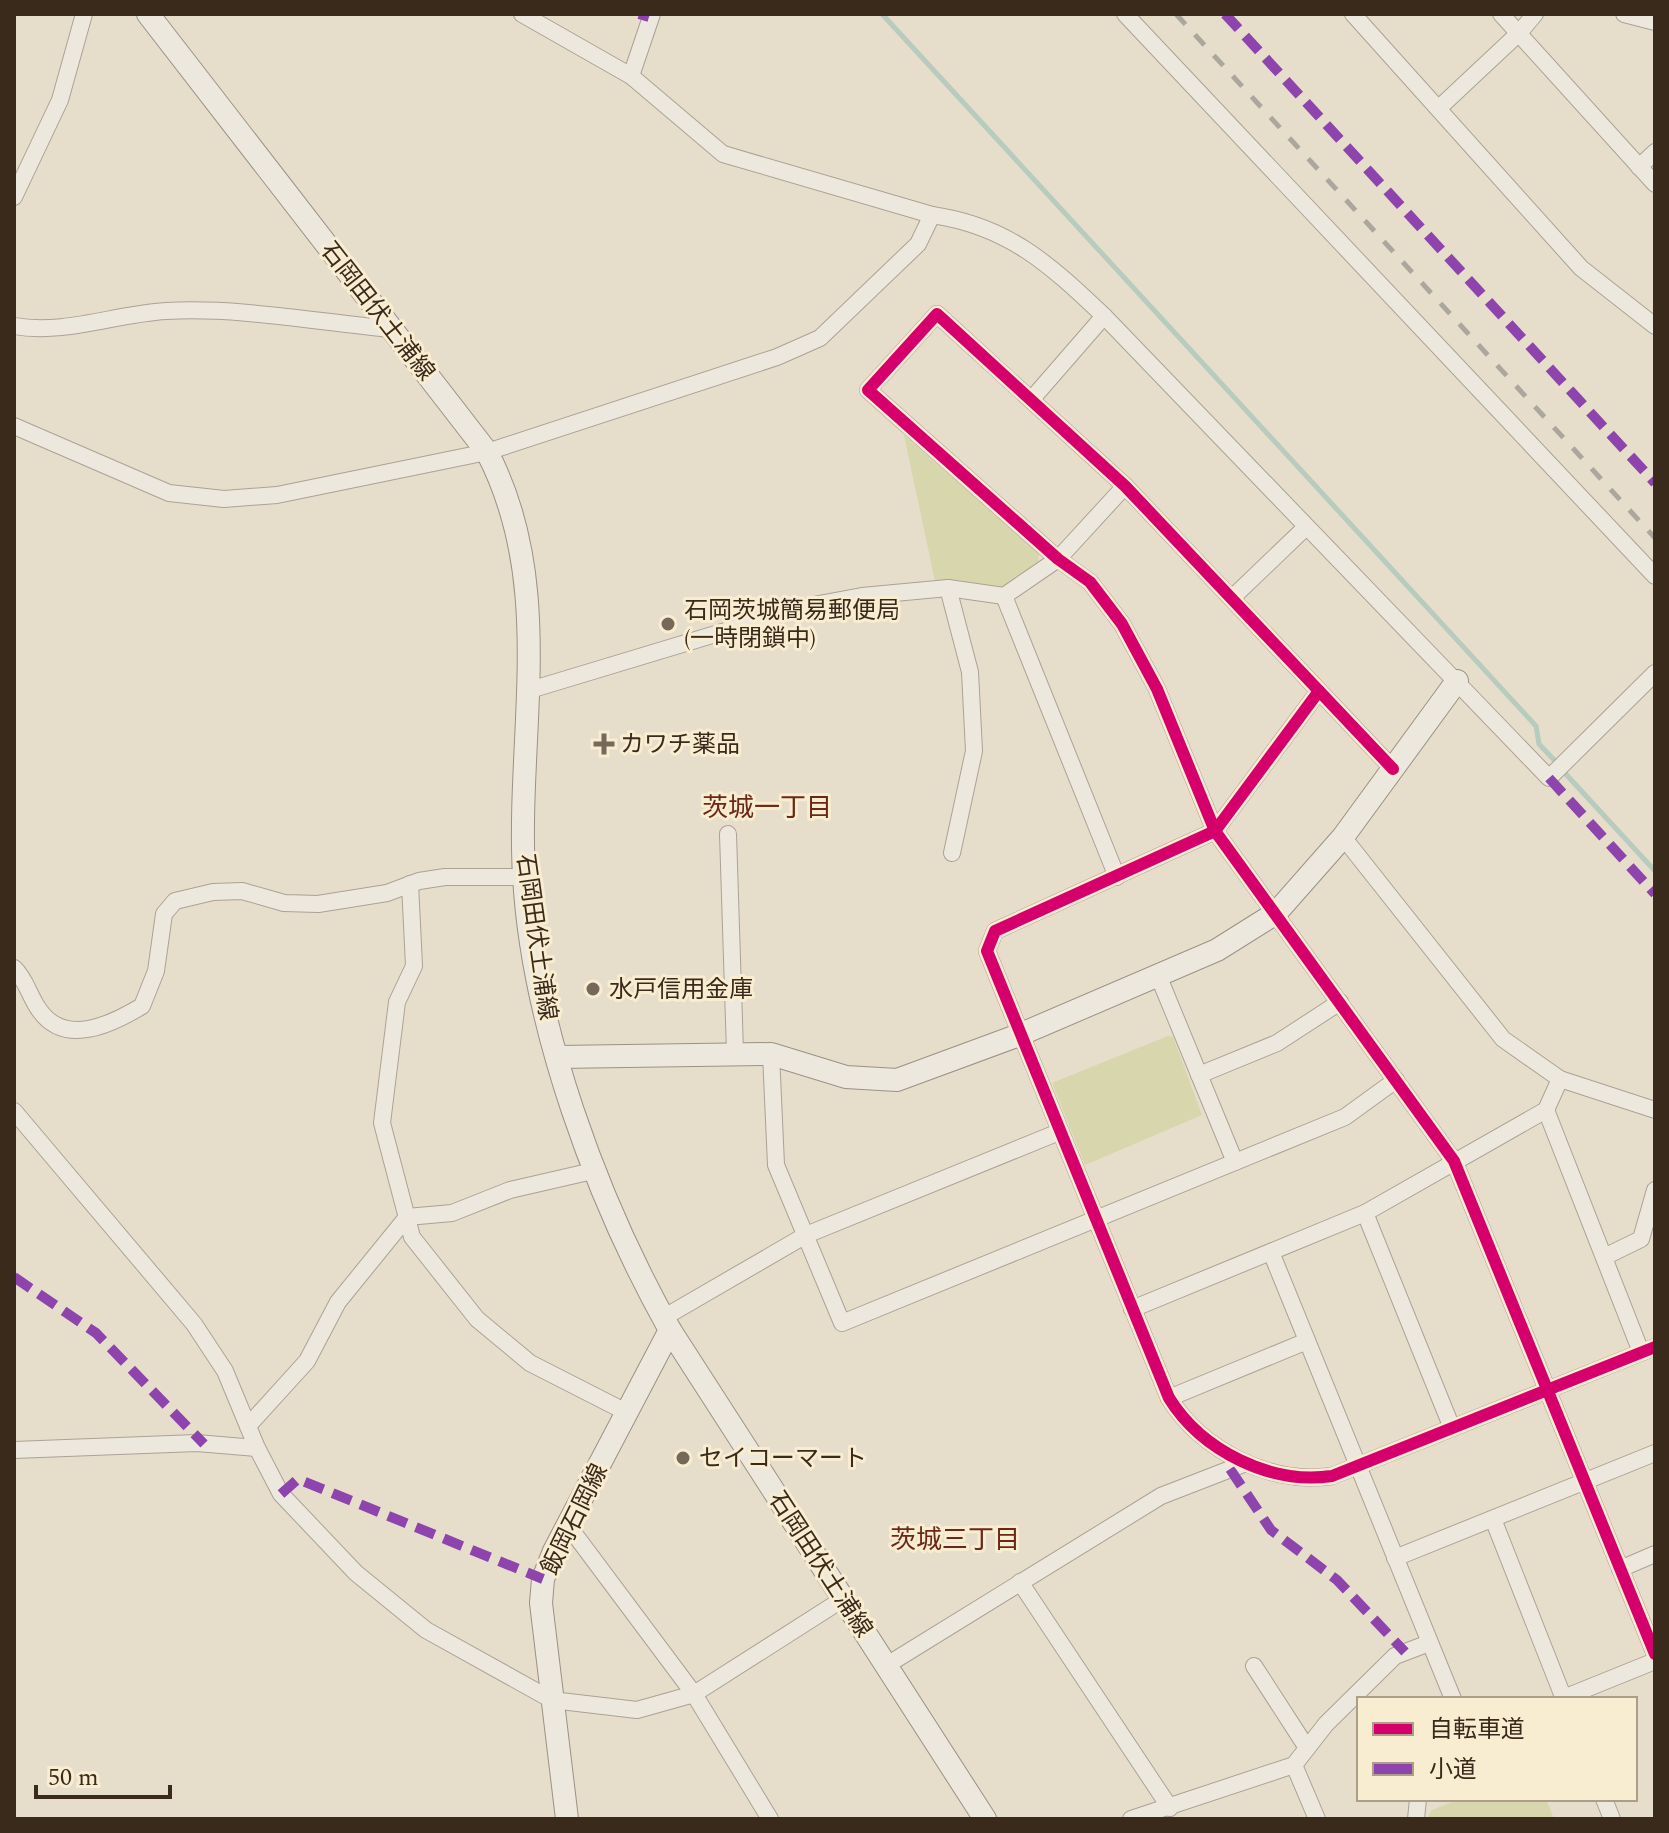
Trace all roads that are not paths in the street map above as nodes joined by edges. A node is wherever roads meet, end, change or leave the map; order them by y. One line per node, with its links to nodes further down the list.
1 (84, 14): 17 (street)
2 (148, 14): 22 (main road, 石岡田伏土浦線)
3 (522, 14): 12 (street)
4 (652, 14): 12 (street)
5 (1125, 14): 29 (street)
6 (1353, 14): 13 (street)
7 (1501, 14): 11 (street)
8 (1535, 14): 11 (street)
9 (1624, 14): 10 (street)
10 (1655, 22)
11 (1519, 33): 13 (street); 15 (street)
12 (631, 76): 18 (street)
13 (1439, 108): 21 (street)
14 (1655, 152): 15 (street)
15 (1639, 167): 16 (street)
16 (1655, 184)
17 (14, 197)
18 (932, 215): 19 (street); 25 (street)
19 (1104, 316): 23 (street); 27 (street)
20 (14, 326): 22 (street)
21 (1655, 326)
22 (391, 329): 25 (main road, 石岡田伏土浦線)
23 (1031, 400): 26 (street); 28 (street)
24 (14, 426): 25 (street)
25 (487, 452): 35 (main road, 石岡田伏土浦線)
26 (1125, 486): 28 (street); 32 (street)
27 (1305, 528): 32 (street); 34 (street)
28 (1058, 559): 31 (street); 38 (street)
29 (1655, 576)
30 (948, 588): 31 (street); 35 (street); 41 (street)
31 (1004, 596): 43 (street)
32 (1232, 598): 36 (street)
33 (1655, 673): 34 (street)
34 (1457, 681): 37 (main road)
35 (530, 690): 42 (main road, 石岡田伏土浦線)
36 (1319, 691): 37 (street); 38 (street)
37 (1393, 769): 40 (main road)
38 (1215, 831): 43 (street); 45 (street)
39 (728, 834): 50 (street)
40 (1343, 837): 45 (main road); 54 (street)
41 (952, 853)
42 (524, 877): 44 (street); 52 (main road, 石岡田伏土浦線)
43 (1117, 877): 49 (street)
44 (410, 884): 46 (street); 65 (street)
45 (1276, 913): 47 (main road); 48 (street)
46 (14, 968)
47 (1158, 975): 49 (main road); 53 (street)
48 (1340, 1002): 53 (street); 55 (street)
49 (1019, 1035): 51 (main road); 59 (street)
50 (735, 1052): 51 (main road); 52 (main road)
51 (771, 1054): 67 (street)
52 (557, 1057): 62 (main road, 石岡田伏土浦線)
53 (1199, 1075): 61 (street)
54 (1560, 1079): 56 (street); 57 (street)
55 (1396, 1080): 60 (street); 61 (street)
56 (1546, 1110): 60 (street); 69 (street)
57 (1655, 1110)
58 (14, 1111): 77 (street)
59 (1059, 1132): 66 (street); 67 (street)
60 (1454, 1161): 64 (street); 74 (street)
61 (1235, 1162): 66 (street)
62 (597, 1170): 65 (street); 71 (main road, 石岡田伏土浦線)
63 (1655, 1190): 69 (street)
64 (1365, 1213): 68 (street); 78 (street)
65 (407, 1217): 76 (street); 77 (street)
66 (1095, 1220): 67 (street); 70 (street)
67 (806, 1235): 71 (street)
68 (1271, 1252): 70 (street); 72 (street)
69 (1604, 1257): 73 (street)
70 (1132, 1309): 75 (street)
71 (667, 1324): 76 (main road, 飯岡石岡線); 91 (main road, 石岡田伏土浦線)
72 (1307, 1341): 75 (street); 83 (street)
73 (1648, 1349): 74 (street)
74 (1547, 1390): 78 (street); 84 (street)
75 (1169, 1398): 82 (street)
76 (628, 1413): 86 (main road, 飯岡石岡線)
77 (248, 1426): 79 (street)
78 (1452, 1428): 83 (street)
79 (257, 1448): 80 (street); 101 (street)
80 (14, 1450)
81 (1655, 1453): 84 (street)
82 (1246, 1463): 83 (street); 90 (street)
83 (1357, 1466): 88 (street)
84 (1584, 1482): 85 (street); 89 (street)
85 (1493, 1519): 88 (street); 99 (street)
86 (567, 1524): 97 (street); 101 (main road, 飯岡石岡線)
87 (1655, 1554): 89 (street)
88 (1395, 1558): 92 (street)
89 (1620, 1569): 93 (street)
90 (1020, 1582): 95 (street); 104 (street)
91 (843, 1599): 95 (main road, 石岡田伏土浦線); 97 (street)
92 (1429, 1643): 98 (street); 102 (street)
93 (1655, 1654)
94 (1655, 1661): 100 (street)
95 (887, 1665): 107 (main road, 石岡田伏土浦線)
96 (1254, 1666): 102 (street)
97 (694, 1694): 101 (street); 106 (street)
98 (1452, 1697)
99 (1561, 1697)
100 (1567, 1697)
101 (552, 1700): 105 (main road, 飯岡石岡線)
102 (1307, 1748): 103 (street)
103 (1294, 1765): 104 (street); 109 (street)
104 (1170, 1808): 108 (street)
105 (567, 1819)
106 (770, 1819)
107 (985, 1819)
108 (1131, 1819)
109 (1317, 1819)

